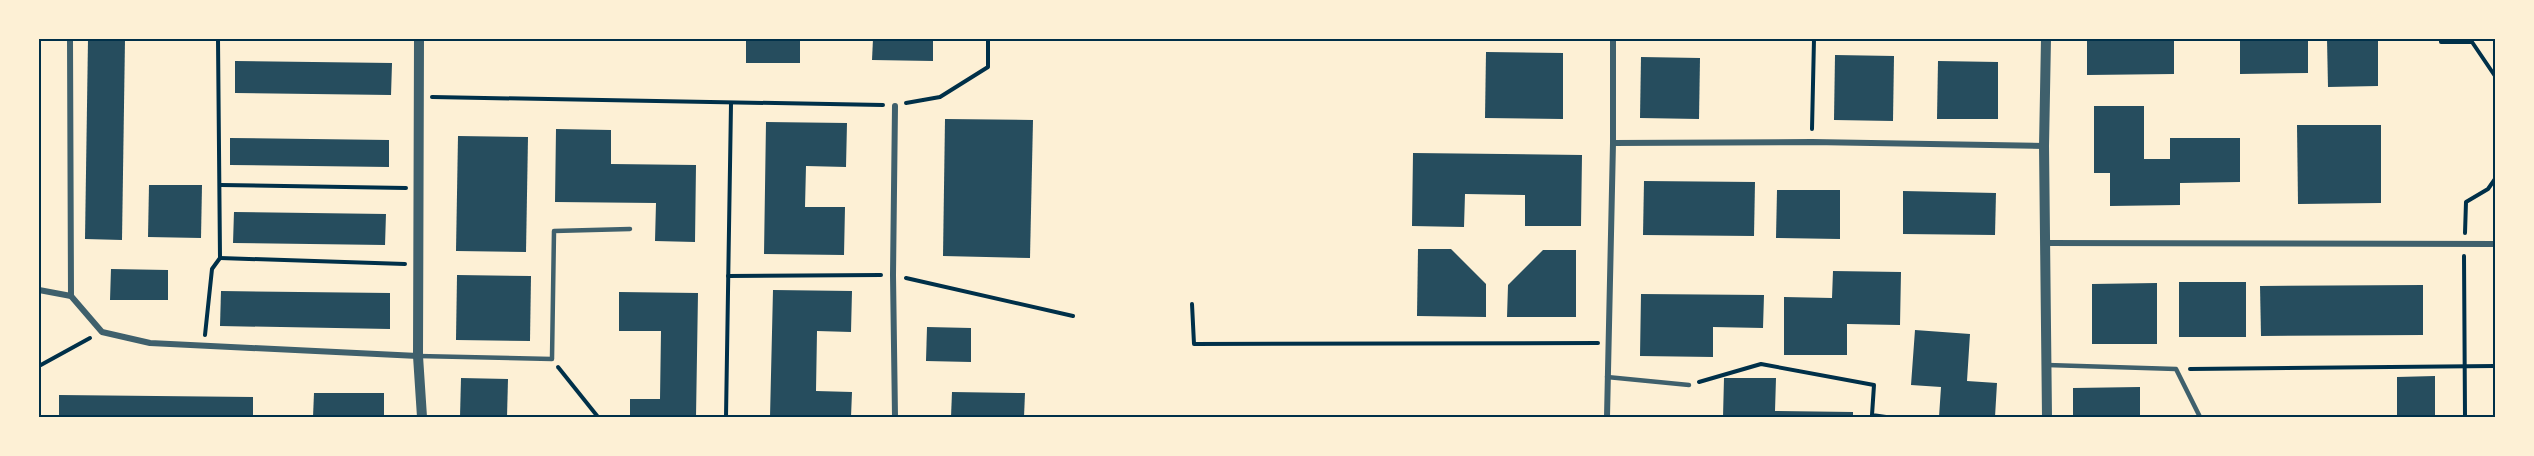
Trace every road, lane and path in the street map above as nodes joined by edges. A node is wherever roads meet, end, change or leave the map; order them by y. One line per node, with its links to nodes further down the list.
1 (70, 39): 30 (street)
2 (218, 39): 19 (path)
3 (419, 39): 10 (street)
4 (988, 39): 12 (path)
5 (1613, 39): 16 (street)
6 (1814, 39): 15 (path)
7 (2046, 39): 17 (street)
8 (2441, 39): 9 (path)
9 (2495, 76)
10 (419, 96): 11 (path); 20 (street)
11 (731, 104): 12 (path); 28 (path)
12 (895, 106): 27 (street)
13 (2495, 125): 14 (path)
14 (2495, 135)
15 (1812, 142): 16 (street); 17 (street)
16 (1613, 143): 34 (street)
17 (2044, 146): 22 (street)
18 (2495, 179): 23 (path)
19 (221, 185): 20 (path); 25 (path)
20 (418, 188): 26 (street)
21 (630, 229): 37 (lane)
22 (2046, 243): 23 (street); 39 (street)
23 (2464, 244): 24 (street); 41 (path)
24 (2495, 244)
25 (220, 258): 26 (path); 35 (path)
26 (418, 265): 36 (street)
27 (893, 275): 28 (path); 32 (path); 48 (street)
28 (728, 276): 47 (path)
29 (39, 290): 30 (street)
30 (71, 296): 33 (street)
31 (1192, 304): 34 (path)
32 (1073, 315)
33 (102, 332): 35 (street); 38 (path)
34 (1608, 343): 43 (street)
35 (204, 345): 36 (street)
36 (418, 356): 37 (lane); 45 (street)
37 (552, 359): 46 (path)
38 (39, 366)
39 (2046, 366): 42 (lane); 51 (street)
40 (2495, 366): 41 (path)
41 (2464, 367): 42 (path); 53 (path)
42 (2176, 369): 52 (lane)
43 (1607, 377): 44 (lane); 49 (street)
44 (1689, 385): 50 (path)
45 (422, 417)
46 (598, 417)
47 (726, 417)
48 (895, 417)
49 (1607, 417)
50 (1886, 417)
51 (2047, 417)
52 (2200, 417)
53 (2465, 417)

